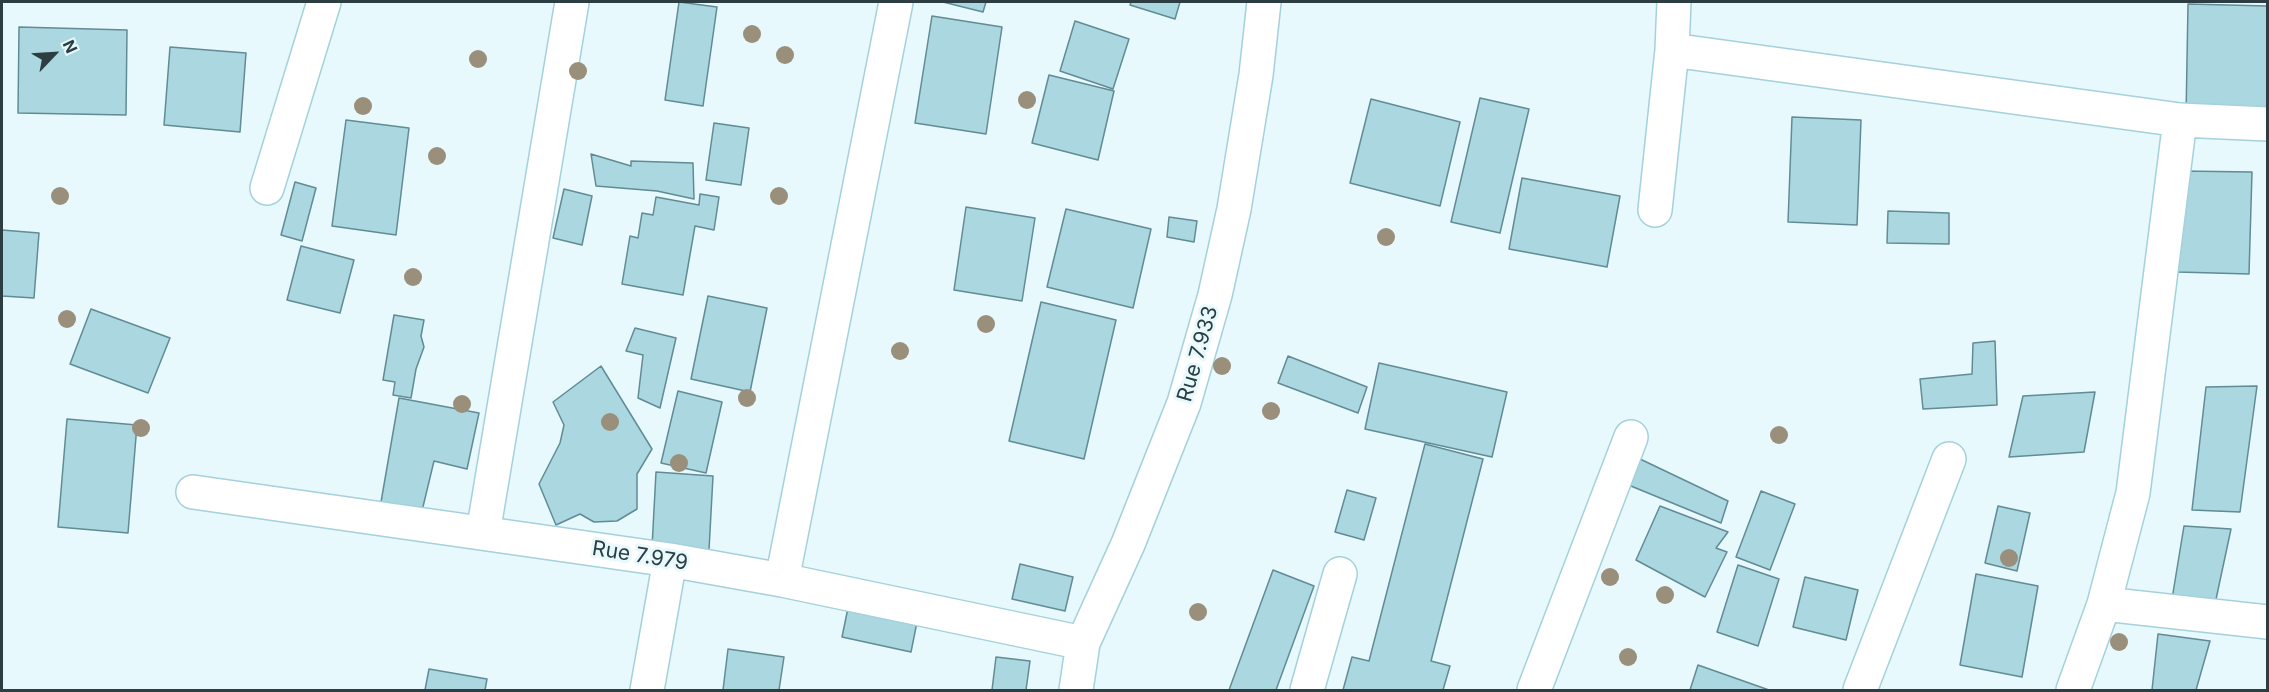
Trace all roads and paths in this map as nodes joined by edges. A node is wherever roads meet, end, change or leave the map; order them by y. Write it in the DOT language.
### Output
graph roads {
  1 [pos="324,2"];
  2 [pos="572,2"];
  3 [pos="896,2"];
  4 [pos="1264,2"];
  5 [pos="1674,2"];
  6 [pos="1672,50"];
  7 [pos="2180,120"];
  8 [pos="2268,124"];
  9 [pos="267,188"];
  10 [pos="1655,210"];
  11 [pos="1631,437"];
  12 [pos="1949,459"];
  13 [pos="192,492"];
  14 [pos="483,533"];
  15 [pos="670,560"];
  16 [pos="1340,574"];
  17 [pos="782,580"];
  18 [pos="2104,604"];
  19 [pos="2268,622"];
  20 [pos="1083,643"];
  21 [pos="647,690"];
  22 [pos="1076,690"];
  23 [pos="1307,690"];
  24 [pos="1534,690"];
  25 [pos="1860,690"];
  26 [pos="2073,690"];
  1 -- 9 [label="street"];
  2 -- 14 [label="street"];
  3 -- 17 [label="street"];
  4 -- 20 [label="street, Rue 7.933"];
  5 -- 6 [label="street"];
  6 -- 7 [label="street"];
  6 -- 10 [label="street"];
  7 -- 8 [label="street"];
  7 -- 18 [label="street"];
  11 -- 24 [label="street"];
  12 -- 25 [label="street"];
  13 -- 14 [label="street, Rue 7.979"];
  14 -- 15 [label="street, Rue 7.979"];
  15 -- 17 [label="street, Rue 7.979"];
  15 -- 21 [label="street"];
  16 -- 23 [label="street"];
  17 -- 20 [label="street, Rue 7.979"];
  18 -- 19 [label="street"];
  18 -- 26 [label="street"];
  20 -- 22 [label="street, Rue 7.933"];
}
